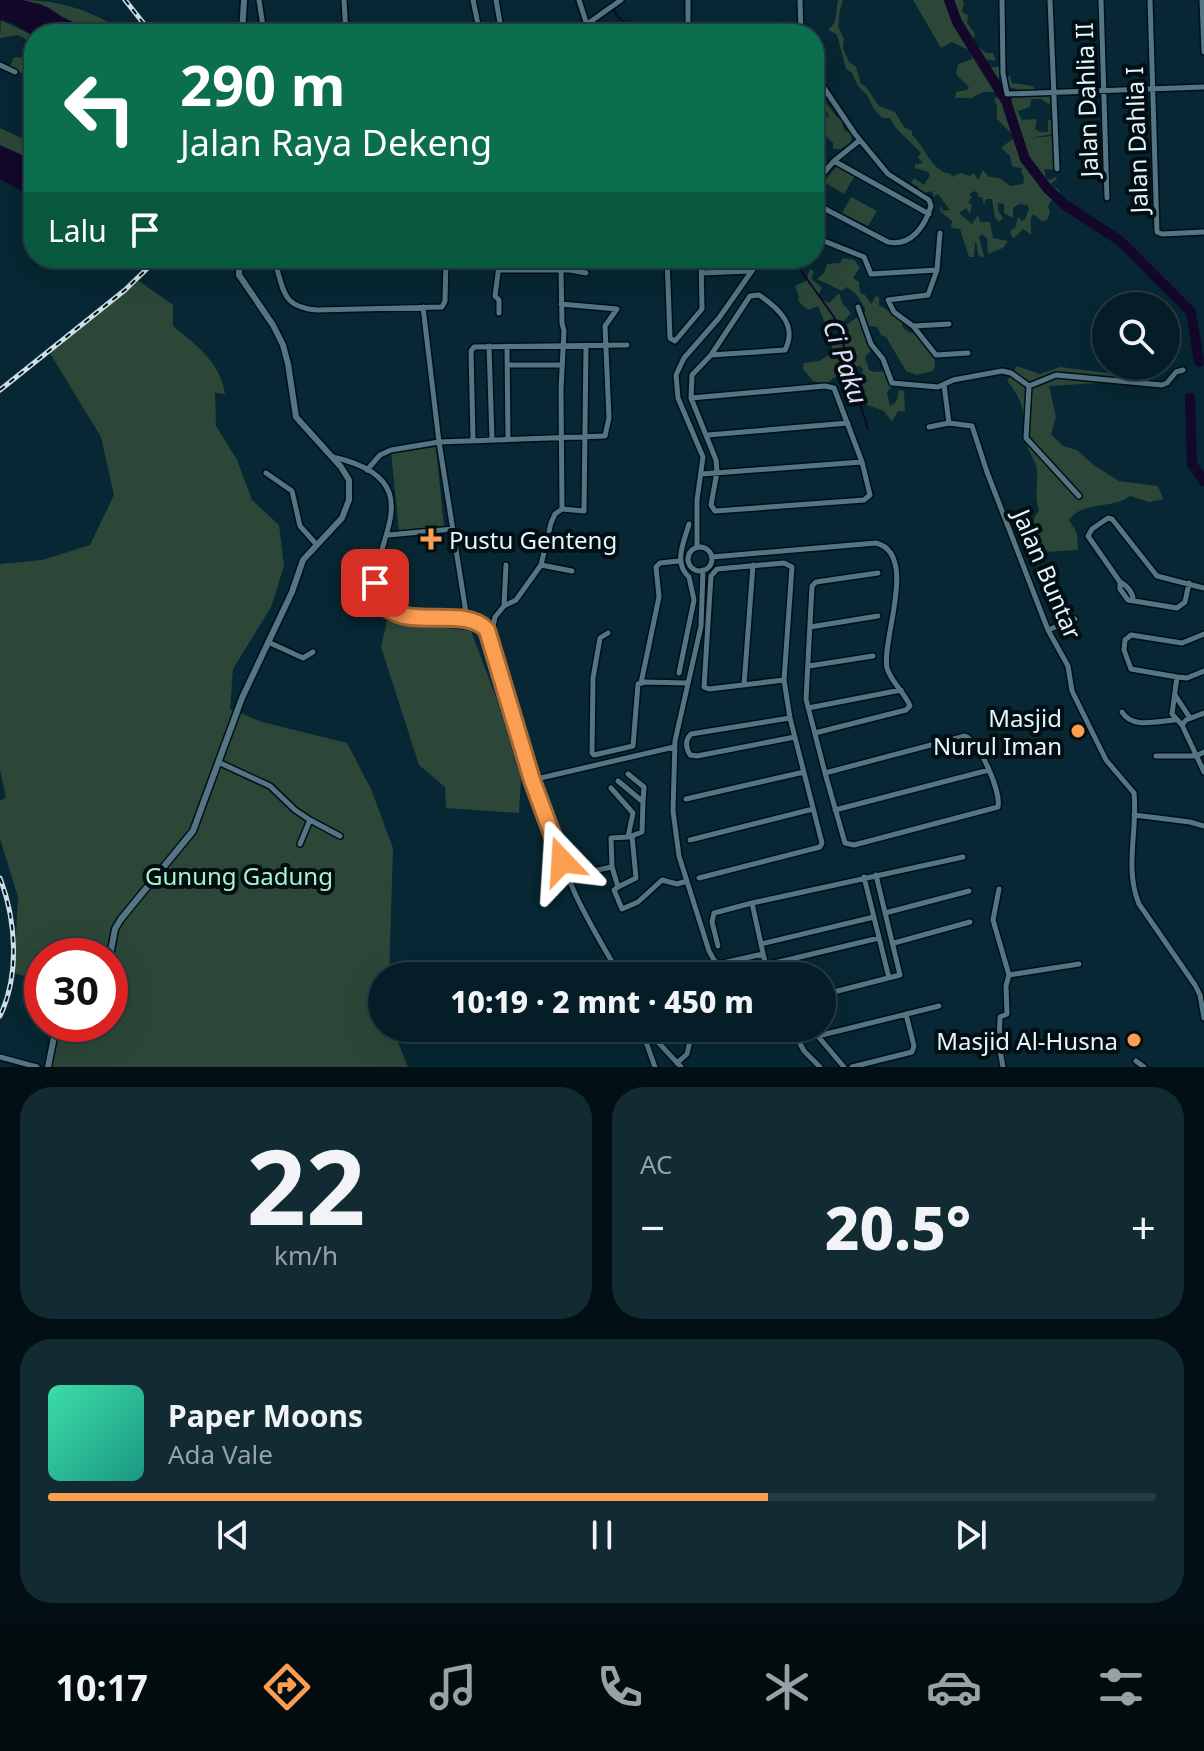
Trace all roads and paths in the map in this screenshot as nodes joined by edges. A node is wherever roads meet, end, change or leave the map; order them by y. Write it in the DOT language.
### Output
graph roads {
  1 [pos="244,0"];
  2 [pos="259,0"];
  3 [pos="344,0"];
  4 [pos="473,0"];
  5 [pos="496,0"];
  6 [pos="579,0"];
  7 [pos="688,0"];
  8 [pos="800,0"];
  9 [pos="1002,0"];
  10 [pos="1050,0"];
  11 [pos="1101,0"];
  12 [pos="1150,0"];
  13 [pos="1202,0"];
  14 [pos="619,1"];
  15 [pos="243,24"];
  16 [pos="263,24"];
  17 [pos="345,24"];
  18 [pos="478,24"];
  19 [pos="500,24"];
  20 [pos="586,24"];
  21 [pos="588,24"];
  22 [pos="688,24"];
  23 [pos="801,24"];
  24 [pos="1204,52"];
  25 [pos="0,65"];
  26 [pos="15,72"];
  27 [pos="1204,87"];
  28 [pos="824,88"];
  29 [pos="1153,89"];
  30 [pos="1104,91"];
  31 [pos="1053,93"];
  32 [pos="860,140"];
  33 [pos="834,161"];
  34 [pos="1057,169"];
  35 [pos="824,172"];
  36 [pos="1107,198"];
  37 [pos="824,208"];
  38 [pos="929,214"];
  39 [pos="1204,232"];
  40 [pos="940,233"];
  41 [pos="824,241"];
  42 [pos="239,268"];
  43 [pos="276,268"];
  44 [pos="446,268"];
  45 [pos="667,268"];
  46 [pos="702,268"];
  47 [pos="753,268"];
  48 [pos="499,270"];
  49 [pos="937,270"];
  50 [pos="561,271"];
  51 [pos="751,271"];
  52 [pos="586,273"];
  53 [pos="702,273"];
  54 [pos="561,304"];
  55 [pos="423,307"];
  56 [pos="858,307"];
  57 [pos="499,313"];
  58 [pos="949,324"];
  59 [pos="913,326"];
  60 [pos="627,345"];
  61 [pos="489,346"];
  62 [pos="507,346"];
  63 [pos="563,346"];
  64 [pos="586,346"];
  65 [pos="607,346"];
  66 [pos="968,353"];
  67 [pos="711,355"];
  68 [pos="508,365"];
  69 [pos="562,365"];
  70 [pos="1183,370"];
  71 [pos="944,385"];
  72 [pos="1029,386"];
  73 [pos="691,398"];
  74 [pos="848,423"];
  75 [pos="949,423"];
  76 [pos="929,427"];
  77 [pos="708,435"];
  78 [pos="561,437"];
  79 [pos="586,437"];
  80 [pos="508,438"];
  81 [pos="473,439"];
  82 [pos="492,439"];
  83 [pos="439,442"];
  84 [pos="333,457"];
  85 [pos="862,462"];
  86 [pos="367,470"];
  87 [pos="717,472"];
  88 [pos="266,473"];
  89 [pos="702,474"];
  90 [pos="1079,496"];
  91 [pos="562,509"];
  92 [pos="689,524"];
  93 [pos="453,529"];
  94 [pos="388,535"];
  95 [pos="316,544"];
  96 [pos="697,547"];
  97 [pos="712,557"];
  98 [pos="679,561"];
  99 [pos="506,565"];
  100 [pos="541,565"];
  101 [pos="753,565"];
  102 [pos="703,570"];
  103 [pos="572,571"];
  104 [pos="878,573"];
  105 [pos="1189,583"];
  106 [pos="1204,588"];
  107 [pos="504,606"];
  108 [pos="878,616"];
  109 [pos="467,619"];
  110 [pos="1075,619"];
  111 [pos="810,627"];
  112 [pos="1048,630"];
  113 [pos="608,633"];
  114 [pos="1204,634"];
  115 [pos="491,637"];
  116 [pos="267,642"];
  117 [pos="313,652"];
  118 [pos="873,656"];
  119 [pos="809,666"];
  120 [pos="1204,671"];
  121 [pos="679,673"];
  122 [pos="1177,677"];
  123 [pos="784,680"];
  124 [pos="641,683"];
  125 [pos="686,683"];
  126 [pos="744,685"];
  127 [pos="901,690"];
  128 [pos="1174,694"];
  129 [pos="808,708"];
  130 [pos="1122,712"];
  131 [pos="1204,713"];
  132 [pos="790,718"];
  133 [pos="1190,718"];
  134 [pos="1176,720"];
  135 [pos="1182,725"];
  136 [pos="815,733"];
  137 [pos="795,737"];
  138 [pos="687,742"];
  139 [pos="675,746"];
  140 [pos="688,751"];
  141 [pos="1204,752"];
  142 [pos="1156,756"];
  143 [pos="1196,756"];
  144 [pos="218,762"];
  145 [pos="989,770"];
  146 [pos="804,772"];
  147 [pos="1204,772"];
  148 [pos="825,773"];
  149 [pos="628,774"];
  150 [pos="532,780"];
  151 [pos="618,781"];
  152 [pos="611,788"];
  153 [pos="686,799"];
  154 [pos="643,802"];
  155 [pos="813,809"];
  156 [pos="835,810"];
  157 [pos="1134,815"];
  158 [pos="310,820"];
  159 [pos="1204,826"];
  160 [pos="340,836"];
  161 [pos="630,837"];
  162 [pos="690,840"];
  163 [pos="300,844"];
  164 [pos="963,857"];
  165 [pos="612,867"];
  166 [pos="876,875"];
  167 [pos="568,876"];
  168 [pos="864,877"];
  169 [pos="699,878"];
  170 [pos="687,881"];
  171 [pos="618,887"];
  172 [pos="999,889"];
  173 [pos="969,891"];
  174 [pos="752,903"];
  175 [pos="885,913"];
  176 [pos="874,917"];
  177 [pos="970,922"];
  178 [pos="113,938"];
  179 [pos="879,938"];
  180 [pos="894,943"];
  181 [pos="761,944"];
  182 [pos="718,946"];
  183 [pos="763,954"];
  184 [pos="613,962"];
  185 [pos="717,962"];
  186 [pos="727,962"];
  187 [pos="765,962"];
  188 [pos="779,962"];
  189 [pos="1079,964"];
  190 [pos="1009,975"];
  191 [pos="889,978"];
  192 [pos="836,991"];
  193 [pos="939,1006"];
  194 [pos="906,1014"];
  195 [pos="1204,1018"];
  196 [pos="836,1032"];
  197 [pos="53,1042"];
  198 [pos="647,1042"];
  199 [pos="657,1042"];
  200 [pos="689,1042"];
  201 [pos="799,1042"];
  202 [pos="823,1042"];
  203 [pos="0,1057"];
  204 [pos="1136,1061"];
  205 [pos="679,1065"];
  206 [pos="37,1067"];
  207 [pos="48,1067"];
  208 [pos="655,1067"];
  209 [pos="820,1067"];
  210 [pos="844,1067"];
  211 [pos="852,1067"];
  212 [pos="1003,1067"];
  213 [pos="1144,1067"];
  1 -- 15 [label="street"];
  2 -- 16 [label="street"];
  3 -- 17 [label="street"];
  4 -- 18 [label="street"];
  5 -- 19 [label="street"];
  6 -- 20 [label="street"];
  7 -- 22 [label="street"];
  8 -- 23 [label="street"];
  9 -- 31 [label="street"];
  10 -- 31 [label="street"];
  11 -- 30 [label="street, Jalan Dahlia II"];
  12 -- 29 [label="street, Jalan Dahlia I"];
  13 -- 24 [label="street"];
  14 -- 21 [label="street"];
  25 -- 26 [label="street"];
  27 -- 29 [label="street"];
  28 -- 32 [label="street"];
  29 -- 30 [label="street"];
  29 -- 39 [label="street, Jalan Dahlia I"];
  30 -- 31 [label="street"];
  30 -- 36 [label="street, Jalan Dahlia II"];
  31 -- 34 [label="street"];
  32 -- 33 [label="street"];
  32 -- 38 [label="street"];
  33 -- 35 [label="street"];
  33 -- 38 [label="street"];
  37 -- 38 [label="street"];
  40 -- 49 [label="street"];
  41 -- 49 [label="street"];
  42 -- 84 [label="street"];
  43 -- 55 [label="street"];
  44 -- 55 [label="street"];
  45 -- 53 [label="street"];
  46 -- 53 [label="street"];
  47 -- 51 [label="street"];
  48 -- 50 [label="street"];
  48 -- 57 [label="street"];
  49 -- 59 [label="street"];
  50 -- 52 [label="street"];
  50 -- 54 [label="street"];
  51 -- 53 [label="street"];
  51 -- 89 [label="street"];
  54 -- 63 [label="street"];
  54 -- 65 [label="street"];
  55 -- 83 [label="street"];
  56 -- 71 [label="street"];
  58 -- 59 [label="street"];
  59 -- 66 [label="street"];
  60 -- 65 [label="street"];
  61 -- 62 [label="street"];
  61 -- 81 [label="street"];
  61 -- 82 [label="street"];
  62 -- 63 [label="street"];
  62 -- 68 [label="street"];
  63 -- 64 [label="street"];
  63 -- 69 [label="street"];
  64 -- 65 [label="street"];
  64 -- 79 [label="street"];
  65 -- 79 [label="street"];
  67 -- 67 [label="street"];
  67 -- 73 [label="street"];
  68 -- 69 [label="street"];
  68 -- 80 [label="street"];
  69 -- 78 [label="street"];
  70 -- 72 [label="street"];
  71 -- 72 [label="street"];
  71 -- 75 [label="street"];
  72 -- 90 [label="street"];
  73 -- 74 [label="street"];
  73 -- 77 [label="street"];
  74 -- 77 [label="street"];
  74 -- 85 [label="street"];
  75 -- 76 [label="street"];
  75 -- 112 [label="street, Jalan Buntar"];
  77 -- 87 [label="street"];
  78 -- 79 [label="street"];
  78 -- 80 [label="street"];
  78 -- 91 [label="street"];
  79 -- 91 [label="street"];
  80 -- 82 [label="street"];
  81 -- 82 [label="street"];
  81 -- 83 [label="street"];
  83 -- 86 [label="street"];
  83 -- 93 [label="street"];
  84 -- 86 [label="street"];
  84 -- 95 [label="street"];
  85 -- 87 [label="street"];
  85 -- 87 [label="street"];
  86 -- 94 [label="street"];
  87 -- 89 [label="street"];
  88 -- 95 [label="street"];
  89 -- 96 [label="street"];
  91 -- 100 [label="street"];
  92 -- 98 [label="street"];
  93 -- 94 [label="street"];
  93 -- 109 [label="street"];
  94 -- 109 [label="street"];
  95 -- 116 [label="street"];
  96 -- 97 [label="street"];
  96 -- 102 [label="street"];
  97 -- 102 [label="street"];
  97 -- 127 [label="street"];
  98 -- 121 [label="street"];
  98 -- 124 [label="street"];
  99 -- 107 [label="street"];
  100 -- 103 [label="street"];
  100 -- 107 [label="street"];
  101 -- 123 [label="street"];
  101 -- 126 [label="street"];
  101 -- 126 [label="street"];
  102 -- 125 [label="street"];
  104 -- 111 [label="street"];
  105 -- 105 [label="street"];
  105 -- 106 [label="street"];
  107 -- 115 [label="street"];
  108 -- 111 [label="street"];
  109 -- 115 [label="street"];
  110 -- 112 [label="street"];
  111 -- 119 [label="street"];
  112 -- 157 [label="street, Jalan Buntar"];
  113 -- 124 [label="street"];
  114 -- 122 [label="street"];
  115 -- 150 [label="street"];
  116 -- 117 [label="street"];
  116 -- 144 [label="street"];
  118 -- 119 [label="street"];
  119 -- 129 [label="street"];
  120 -- 122 [label="street"];
  122 -- 128 [label="street"];
  123 -- 126 [label="street"];
  123 -- 132 [label="street"];
  124 -- 125 [label="street"];
  125 -- 139 [label="street"];
  127 -- 129 [label="street"];
  127 -- 136 [label="street"];
  128 -- 133 [label="street"];
  128 -- 134 [label="street"];
  129 -- 136 [label="street"];
  130 -- 134 [label="street"];
  131 -- 133 [label="street"];
  132 -- 137 [label="street"];
  132 -- 138 [label="street"];
  133 -- 135 [label="street"];
  134 -- 135 [label="street"];
  135 -- 143 [label="street"];
  136 -- 148 [label="street"];
  137 -- 140 [label="street"];
  137 -- 146 [label="street"];
  138 -- 139 [label="street"];
  138 -- 140 [label="street"];
  139 -- 140 [label="street"];
  139 -- 150 [label="street"];
  139 -- 170 [label="street"];
  141 -- 143 [label="street"];
  142 -- 143 [label="street"];
  143 -- 147 [label="street"];
  144 -- 158 [label="street"];
  144 -- 178 [label="street"];
  145 -- 148 [label="street"];
  145 -- 156 [label="street"];
  145 -- 156 [label="street"];
  146 -- 153 [label="street"];
  146 -- 155 [label="street"];
  148 -- 156 [label="street"];
  149 -- 154 [label="street"];
  150 -- 167 [label="street"];
  151 -- 154 [label="street"];
  152 -- 161 [label="street"];
  154 -- 161 [label="street"];
  155 -- 162 [label="street"];
  155 -- 169 [label="street"];
  157 -- 159 [label="street"];
  157 -- 195 [label="street, Jalan Buntar"];
  158 -- 160 [label="street"];
  158 -- 163 [label="street"];
  161 -- 165 [label="street"];
  161 -- 171 [label="street"];
  164 -- 166 [label="street"];
  165 -- 167 [label="street"];
  165 -- 171 [label="street"];
  166 -- 168 [label="street"];
  166 -- 175 [label="street"];
  167 -- 184 [label="street"];
  168 -- 174 [label="street"];
  168 -- 176 [label="street"];
  170 -- 171 [label="street"];
  170 -- 185 [label="street"];
  172 -- 190 [label="street"];
  173 -- 175 [label="street"];
  174 -- 181 [label="street"];
  174 -- 182 [label="street"];
  175 -- 180 [label="street"];
  176 -- 179 [label="street"];
  176 -- 181 [label="street"];
  177 -- 180 [label="street"];
  179 -- 188 [label="street"];
  179 -- 191 [label="street"];
  180 -- 191 [label="street"];
  181 -- 183 [label="street"];
  183 -- 186 [label="street"];
  183 -- 187 [label="street"];
  189 -- 190 [label="street"];
  190 -- 212 [label="street"];
  191 -- 192 [label="street"];
  193 -- 194 [label="street"];
  194 -- 196 [label="street"];
  194 -- 211 [label="street"];
  197 -- 207 [label="street"];
  198 -- 208 [label="street"];
  199 -- 205 [label="street"];
  200 -- 205 [label="street"];
  201 -- 209 [label="street"];
  202 -- 210 [label="street"];
  203 -- 206 [label="street"];
  204 -- 213 [label="street"];
}
